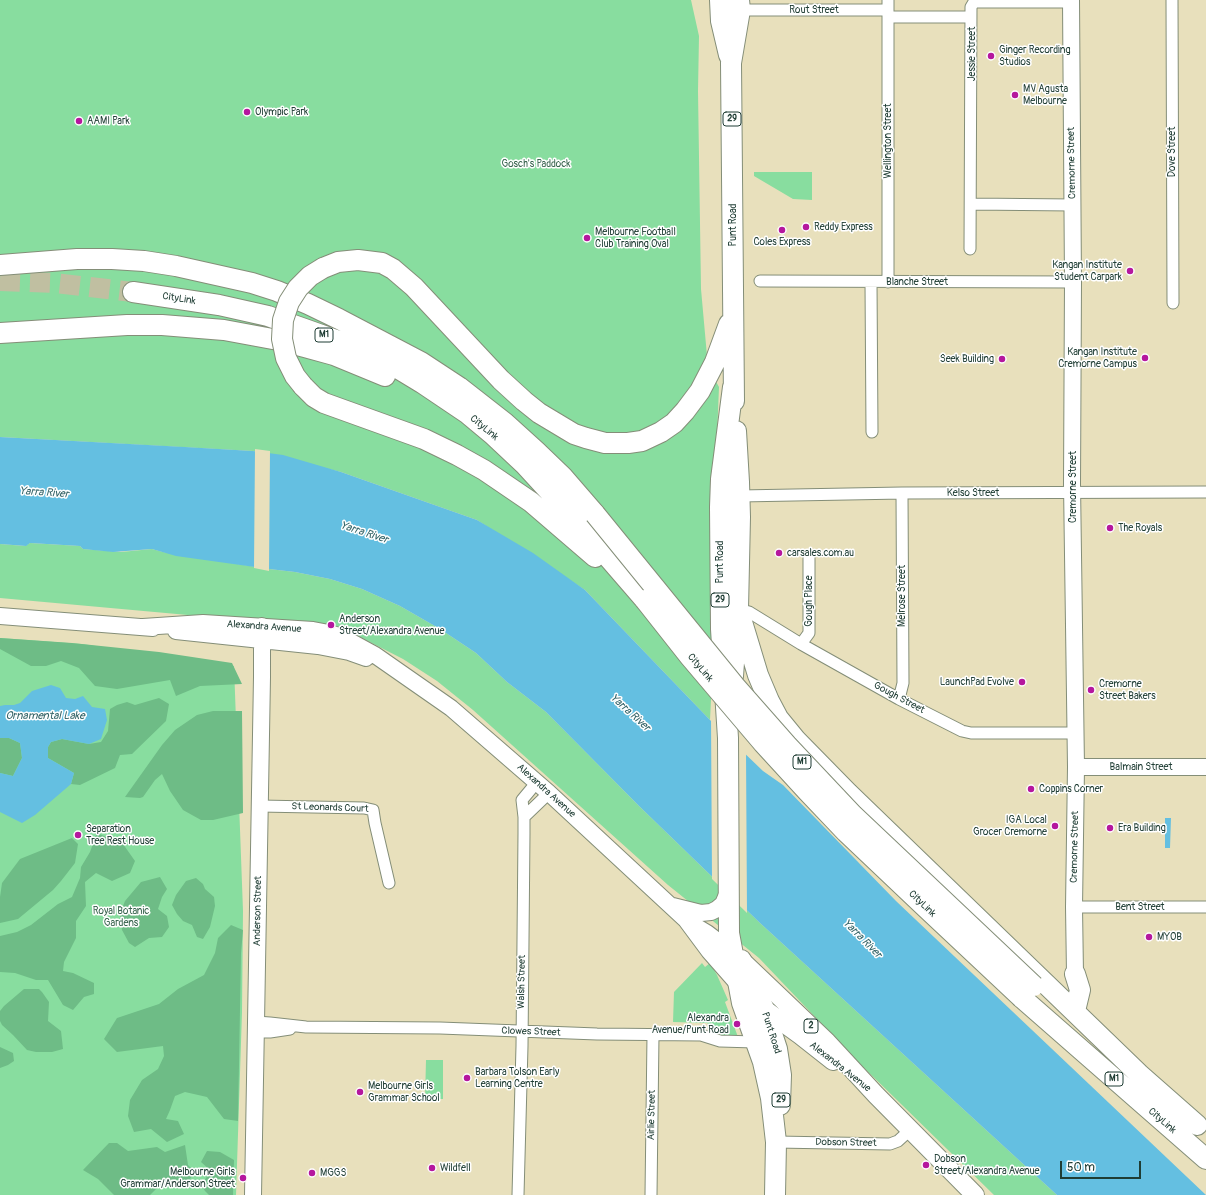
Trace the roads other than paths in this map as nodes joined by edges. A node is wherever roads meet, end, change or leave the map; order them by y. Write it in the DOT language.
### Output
graph roads {
  1 [pos="720,0"];
  2 [pos="1172,0"];
  3 [pos="1071,1"];
  4 [pos="740,5"];
  5 [pos="888,9"];
  6 [pos="971,17"];
  7 [pos="731,63"];
  8 [pos="971,204"];
  9 [pos="1073,205"];
  10 [pos="970,249"];
  11 [pos="0,265"];
  12 [pos="760,281"];
  13 [pos="871,282"];
  14 [pos="888,282"];
  15 [pos="1073,282"];
  16 [pos="133,292"];
  17 [pos="1173,303"];
  18 [pos="733,314"];
  19 [pos="0,333"];
  20 [pos="733,388"];
  21 [pos="872,432"];
  22 [pos="492,434"];
  23 [pos="1206,492"];
  24 [pos="902,493"];
  25 [pos="1072,493"];
  26 [pos="740,496"];
  27 [pos="582,525"];
  28 [pos="809,556"];
  29 [pos="738,609"];
  30 [pos="0,616"];
  31 [pos="262,634"];
  32 [pos="801,644"];
  33 [pos="899,699"];
  34 [pos="728,727"];
  35 [pos="1075,733"];
  36 [pos="1076,767"];
  37 [pos="1206,767"];
  38 [pos="537,782"];
  39 [pos="549,793"];
  40 [pos="260,806"];
  41 [pos="524,817"];
  42 [pos="389,883"];
  43 [pos="671,906"];
  44 [pos="1074,907"];
  45 [pos="1206,907"];
  46 [pos="727,914"];
  47 [pos="686,920"];
  48 [pos="736,956"];
  49 [pos="1075,974"];
  50 [pos="738,984"];
  51 [pos="1028,992"];
  52 [pos="764,1009"];
  53 [pos="1075,1011"];
  54 [pos="256,1027"];
  55 [pos="522,1032"];
  56 [pos="653,1035"];
  57 [pos="755,1042"];
  58 [pos="876,1095"];
  59 [pos="1201,1129"];
  60 [pos="910,1130"];
  61 [pos="776,1142"];
  62 [pos="1206,1159"];
  63 [pos="253,1195"];
  64 [pos="518,1195"];
  65 [pos="651,1195"];
  66 [pos="775,1195"];
  67 [pos="975,1195"];
  1 -- 7 [label="highway, Punt Road / 29"];
  2 -- 17 [label="street, Dove Street"];
  3 -- 6 [label="street, Jessie Street"];
  3 -- 9 [label="street, Cremorne Street"];
  4 -- 5 [label="street, Rout Street"];
  4 -- 7 [label="highway, Punt Road / 29"];
  5 -- 6 [label="street, Rout Street"];
  5 -- 14 [label="street, Wellington Street"];
  6 -- 8 [label="street, Jessie Street"];
  7 -- 18 [label="highway, Punt Road / 29"];
  8 -- 9 [label="street"];
  8 -- 10 [label="street, Jessie Street"];
  9 -- 15 [label="street, Cremorne Street"];
  11 -- 27 [label="highway, M1"];
  12 -- 13 [label="street, Blanche Street"];
  13 -- 14 [label="street, Blanche Street"];
  13 -- 21 [label="street"];
  14 -- 15 [label="street, Blanche Street"];
  15 -- 25 [label="street, Cremorne Street"];
  16 -- 22 [label="highway, CityLink / M1"];
  18 -- 20 [label="highway, Punt Road / 29"];
  18 -- 27 [label="highway, bridge"];
  19 -- 22 [label="highway"];
  20 -- 26 [label="highway, Punt Road / 29"];
  20 -- 34 [label="highway, Punt Road / 29"];
  22 -- 27 [label="highway, CityLink / M1"];
  23 -- 25 [label="street, Kelso Street"];
  24 -- 25 [label="street, Kelso Street"];
  24 -- 26 [label="street, Kelso Street"];
  24 -- 33 [label="street, Melrose Street"];
  25 -- 35 [label="street, Cremorne Street"];
  26 -- 29 [label="highway, Punt Road / 29"];
  27 -- 51 [label="highway, M1, bridge"];
  27 -- 51 [label="highway, CityLink / M1, bridge"];
  28 -- 32 [label="street, Gough Place"];
  29 -- 32 [label="street, Gough Street"];
  29 -- 34 [label="highway, Punt Road / 29"];
  29 -- 53 [label="highway"];
  30 -- 31 [label="street, Alexandra Avenue / 2"];
  31 -- 38 [label="street, Alexandra Avenue / 2"];
  31 -- 40 [label="street, Anderson Street"];
  32 -- 33 [label="street, Gough Street"];
  33 -- 35 [label="street, Gough Street"];
  34 -- 46 [label="highway, Punt Road / 29"];
  35 -- 36 [label="street, Cremorne Street"];
  36 -- 37 [label="street, Balmain Street"];
  36 -- 44 [label="street, Cremorne Street"];
  38 -- 39 [label="street, Alexandra Avenue / 2"];
  38 -- 41 [label="street, Walsh Street"];
  39 -- 41 [label="street"];
  39 -- 43 [label="street, Alexandra Avenue / 2"];
  40 -- 42 [label="street, St Leonards Court"];
  40 -- 54 [label="street, Anderson Street"];
  41 -- 55 [label="street, Walsh Street"];
  43 -- 46 [label="street"];
  43 -- 47 [label="street, Alexandra Avenue / 2"];
  44 -- 45 [label="street, Bent Street"];
  44 -- 49 [label="street, Cremorne Street"];
  46 -- 48 [label="highway, Punt Road / 29"];
  47 -- 48 [label="street, Alexandra Avenue / 2"];
  47 -- 50 [label="street, Alexandra Avenue / 2"];
  48 -- 50 [label="highway, Punt Road / 29"];
  48 -- 52 [label="highway, Punt Road / 29"];
  48 -- 58 [label="main road, Alexandra Avenue / 2"];
  49 -- 53 [label="highway"];
  50 -- 52 [label="highway, Alexandra Avenue / 2"];
  50 -- 57 [label="highway, Punt Road / 29"];
  51 -- 59 [label="highway, M1"];
  51 -- 62 [label="highway, CityLink / M1"];
  52 -- 58 [label="main road, Alexandra Avenue / 2"];
  52 -- 61 [label="highway, Punt Road / 29"];
  53 -- 59 [label="highway"];
  54 -- 55 [label="street, Clowes Street"];
  54 -- 63 [label="street, Anderson Street"];
  55 -- 56 [label="street, Clowes Street"];
  55 -- 64 [label="street, Walsh Street"];
  56 -- 57 [label="street, Clowes Street"];
  56 -- 65 [label="street, Airlie Street"];
  57 -- 61 [label="highway, Punt Road / 29"];
  58 -- 60 [label="main road, Alexandra Avenue / 2"];
  60 -- 61 [label="street, Dobson Street"];
  60 -- 67 [label="main road, Alexandra Avenue / 2"];
  61 -- 66 [label="highway, Punt Road / 29"];
}
